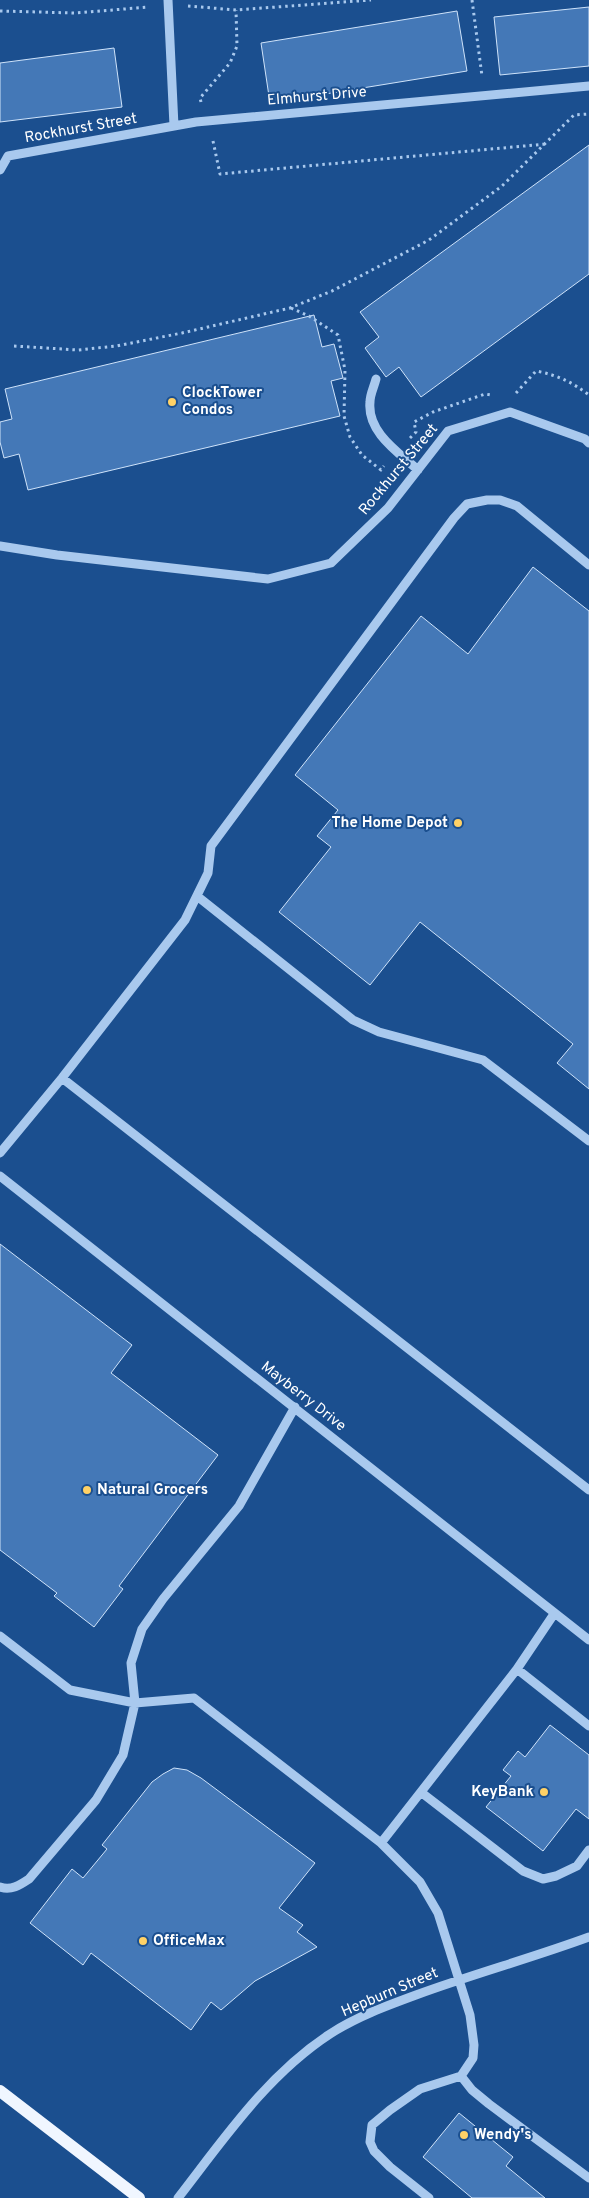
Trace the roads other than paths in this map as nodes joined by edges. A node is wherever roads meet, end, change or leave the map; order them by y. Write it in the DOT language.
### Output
graph roads {
  1 [pos="168,2"];
  2 [pos="589,86"];
  3 [pos="174,126"];
  4 [pos="0,170"];
  5 [pos="376,379"];
  6 [pos="589,442"];
  7 [pos="418,470"];
  8 [pos="0,546"];
  9 [pos="589,565"];
  10 [pos="197,896"];
  11 [pos="62,1078"];
  12 [pos="589,1141"];
  13 [pos="0,1153"];
  14 [pos="0,1176"];
  15 [pos="295,1408"];
  16 [pos="589,1490"];
  17 [pos="554,1614"];
  18 [pos="0,1636"];
  19 [pos="589,1640"];
  20 [pos="517,1669"];
  21 [pos="135,1703"];
  22 [pos="589,1726"];
  23 [pos="422,1793"];
  24 [pos="381,1843"];
  25 [pos="589,1850"];
  26 [pos="0,1887"];
  27 [pos="589,1937"];
  28 [pos="458,1979"];
  29 [pos="461,2076"];
  30 [pos="0,2091"];
  31 [pos="589,2178"];
  32 [pos="139,2198"];
  33 [pos="178,2198"];
  34 [pos="429,2198"];
  1 -- 3 [label="street"];
  2 -- 3 [label="street, Elmhurst Drive"];
  3 -- 4 [label="street, Rockhurst Street"];
  5 -- 7 [label="street"];
  6 -- 7 [label="street, Rockhurst Street"];
  7 -- 8 [label="street, Rockhurst Street"];
  9 -- 10 [label="street"];
  10 -- 11 [label="street"];
  10 -- 12 [label="street"];
  11 -- 13 [label="street"];
  11 -- 16 [label="street"];
  14 -- 15 [label="street, Mayberry Drive"];
  15 -- 17 [label="street, Mayberry Drive"];
  15 -- 21 [label="street"];
  17 -- 19 [label="street, Mayberry Drive"];
  17 -- 20 [label="street"];
  18 -- 21 [label="street"];
  20 -- 22 [label="street"];
  20 -- 23 [label="street"];
  21 -- 24 [label="street"];
  21 -- 26 [label="street"];
  23 -- 24 [label="street"];
  23 -- 25 [label="street"];
  24 -- 28 [label="street"];
  27 -- 28 [label="street, Hepburn Street"];
  28 -- 29 [label="street"];
  28 -- 33 [label="street, Hepburn Street"];
  29 -- 31 [label="street"];
  29 -- 34 [label="street"];
  30 -- 32 [label="main road"];
}
